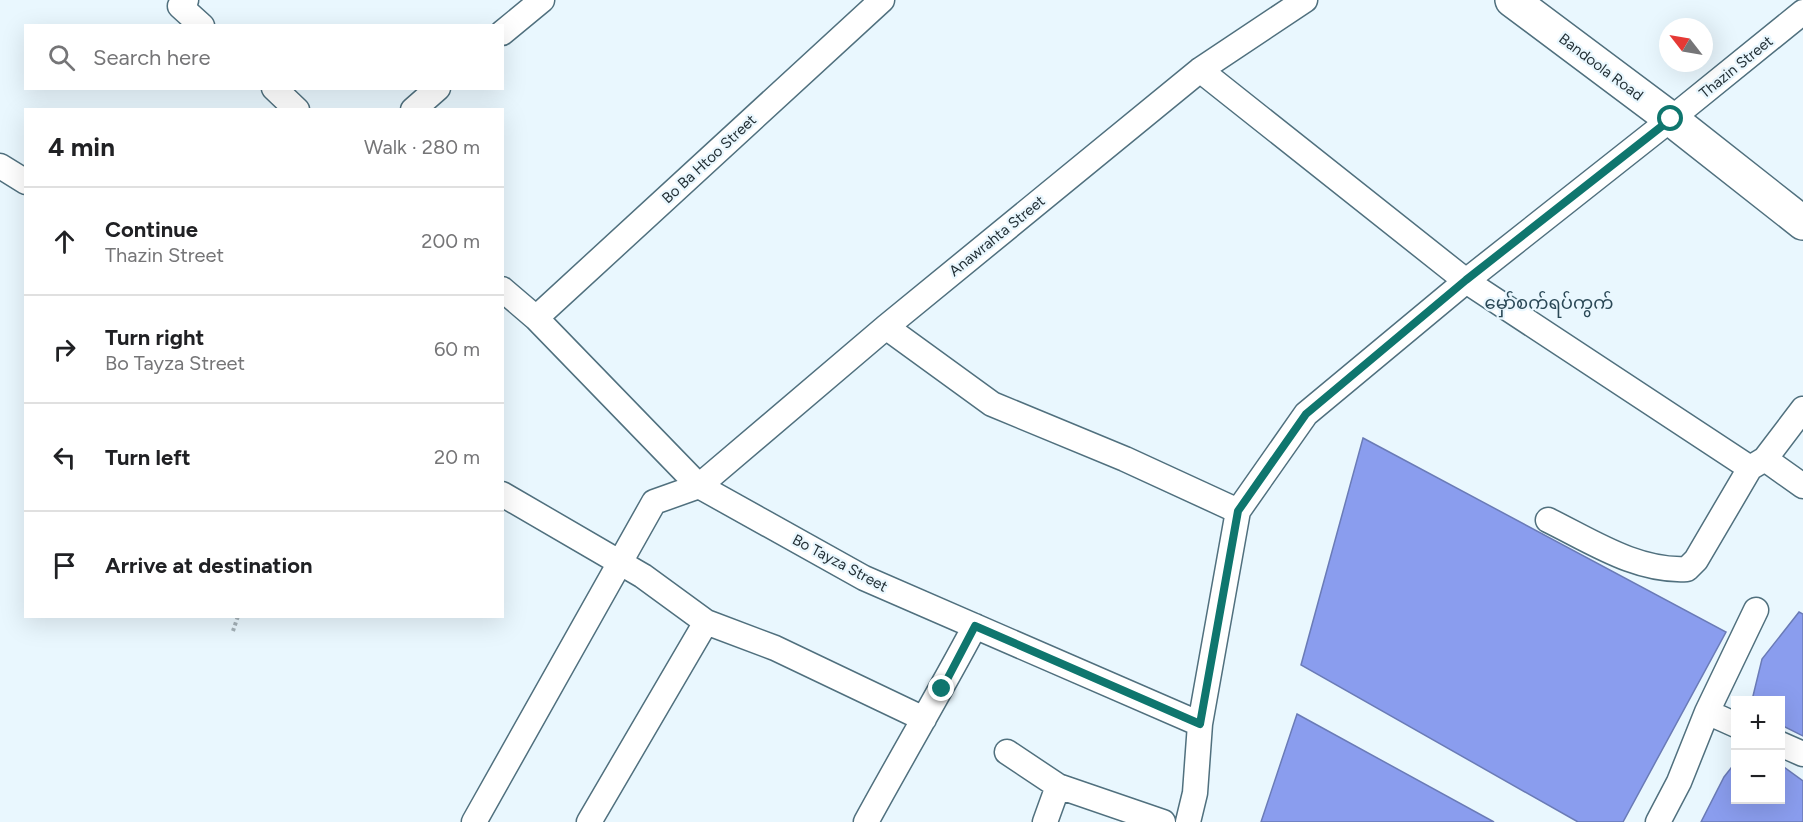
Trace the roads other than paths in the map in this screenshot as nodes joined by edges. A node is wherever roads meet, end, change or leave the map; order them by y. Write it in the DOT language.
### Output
graph roads {
  1 [pos="186,0"];
  2 [pos="542,0"];
  3 [pos="882,0"];
  4 [pos="1305,0"];
  5 [pos="1512,0"];
  6 [pos="1803,12"];
  7 [pos="200,24"];
  8 [pos="504,31"];
  9 [pos="1200,70"];
  10 [pos="276,90"];
  11 [pos="436,90"];
  12 [pos="295,108"];
  13 [pos="415,108"];
  14 [pos="1671,119"];
  15 [pos="0,166"];
  16 [pos="24,181"];
  17 [pos="1803,223"];
  18 [pos="1466,280"];
  19 [pos="504,291"];
  20 [pos="536,318"];
  21 [pos="886,327"];
  22 [pos="1803,409"];
  23 [pos="1757,464"];
  24 [pos="699,486"];
  25 [pos="1803,486"];
  26 [pos="504,495"];
  27 [pos="1238,511"];
  28 [pos="1548,520"];
  29 [pos="620,563"];
  30 [pos="1756,610"];
  31 [pos="706,622"];
  32 [pos="975,626"];
  33 [pos="1707,712"];
  34 [pos="924,719"];
  35 [pos="1731,723"];
  36 [pos="1200,724"];
  37 [pos="1785,746"];
  38 [pos="1007,752"];
  39 [pos="1803,754"];
  40 [pos="1058,786"];
  41 [pos="474,822"];
  42 [pos="589,822"];
  43 [pos="866,822"];
  44 [pos="1045,822"];
  45 [pos="1163,822"];
  46 [pos="1188,822"];
  47 [pos="1658,822"];
  1 -- 7 [label="street"];
  2 -- 8 [label="street"];
  3 -- 20 [label="street, Bo Ba Htoo Street"];
  4 -- 9 [label="street, Anawrahta Street"];
  5 -- 14 [label="street, Bandoola Road"];
  6 -- 14 [label="street, Thazin Street"];
  9 -- 18 [label="street"];
  9 -- 21 [label="street, Anawrahta Street"];
  10 -- 12 [label="street"];
  11 -- 13 [label="street"];
  14 -- 17 [label="street, Bandoola Road"];
  14 -- 18 [label="street, Thazin Street"];
  15 -- 16 [label="street"];
  18 -- 23 [label="street"];
  18 -- 27 [label="street, Thazin Street"];
  19 -- 20 [label="street, Bo Tayza Street"];
  20 -- 24 [label="street, Bo Tayza Street"];
  21 -- 24 [label="street, Anawrahta Street"];
  21 -- 27 [label="street"];
  22 -- 23 [label="street"];
  23 -- 25 [label="street"];
  23 -- 28 [label="street"];
  24 -- 29 [label="street"];
  24 -- 32 [label="street, Bo Tayza Street"];
  26 -- 29 [label="street"];
  27 -- 36 [label="street, Thazin Street"];
  29 -- 31 [label="street"];
  29 -- 41 [label="street"];
  30 -- 33 [label="street"];
  31 -- 34 [label="street"];
  31 -- 42 [label="street"];
  32 -- 34 [label="street"];
  32 -- 36 [label="street, Bo Tayza Street"];
  33 -- 35 [label="street"];
  33 -- 47 [label="street"];
  34 -- 43 [label="street"];
  36 -- 46 [label="street, Thazin Street"];
  37 -- 39 [label="street"];
  38 -- 40 [label="street"];
  40 -- 44 [label="street"];
  40 -- 45 [label="street"];
}
